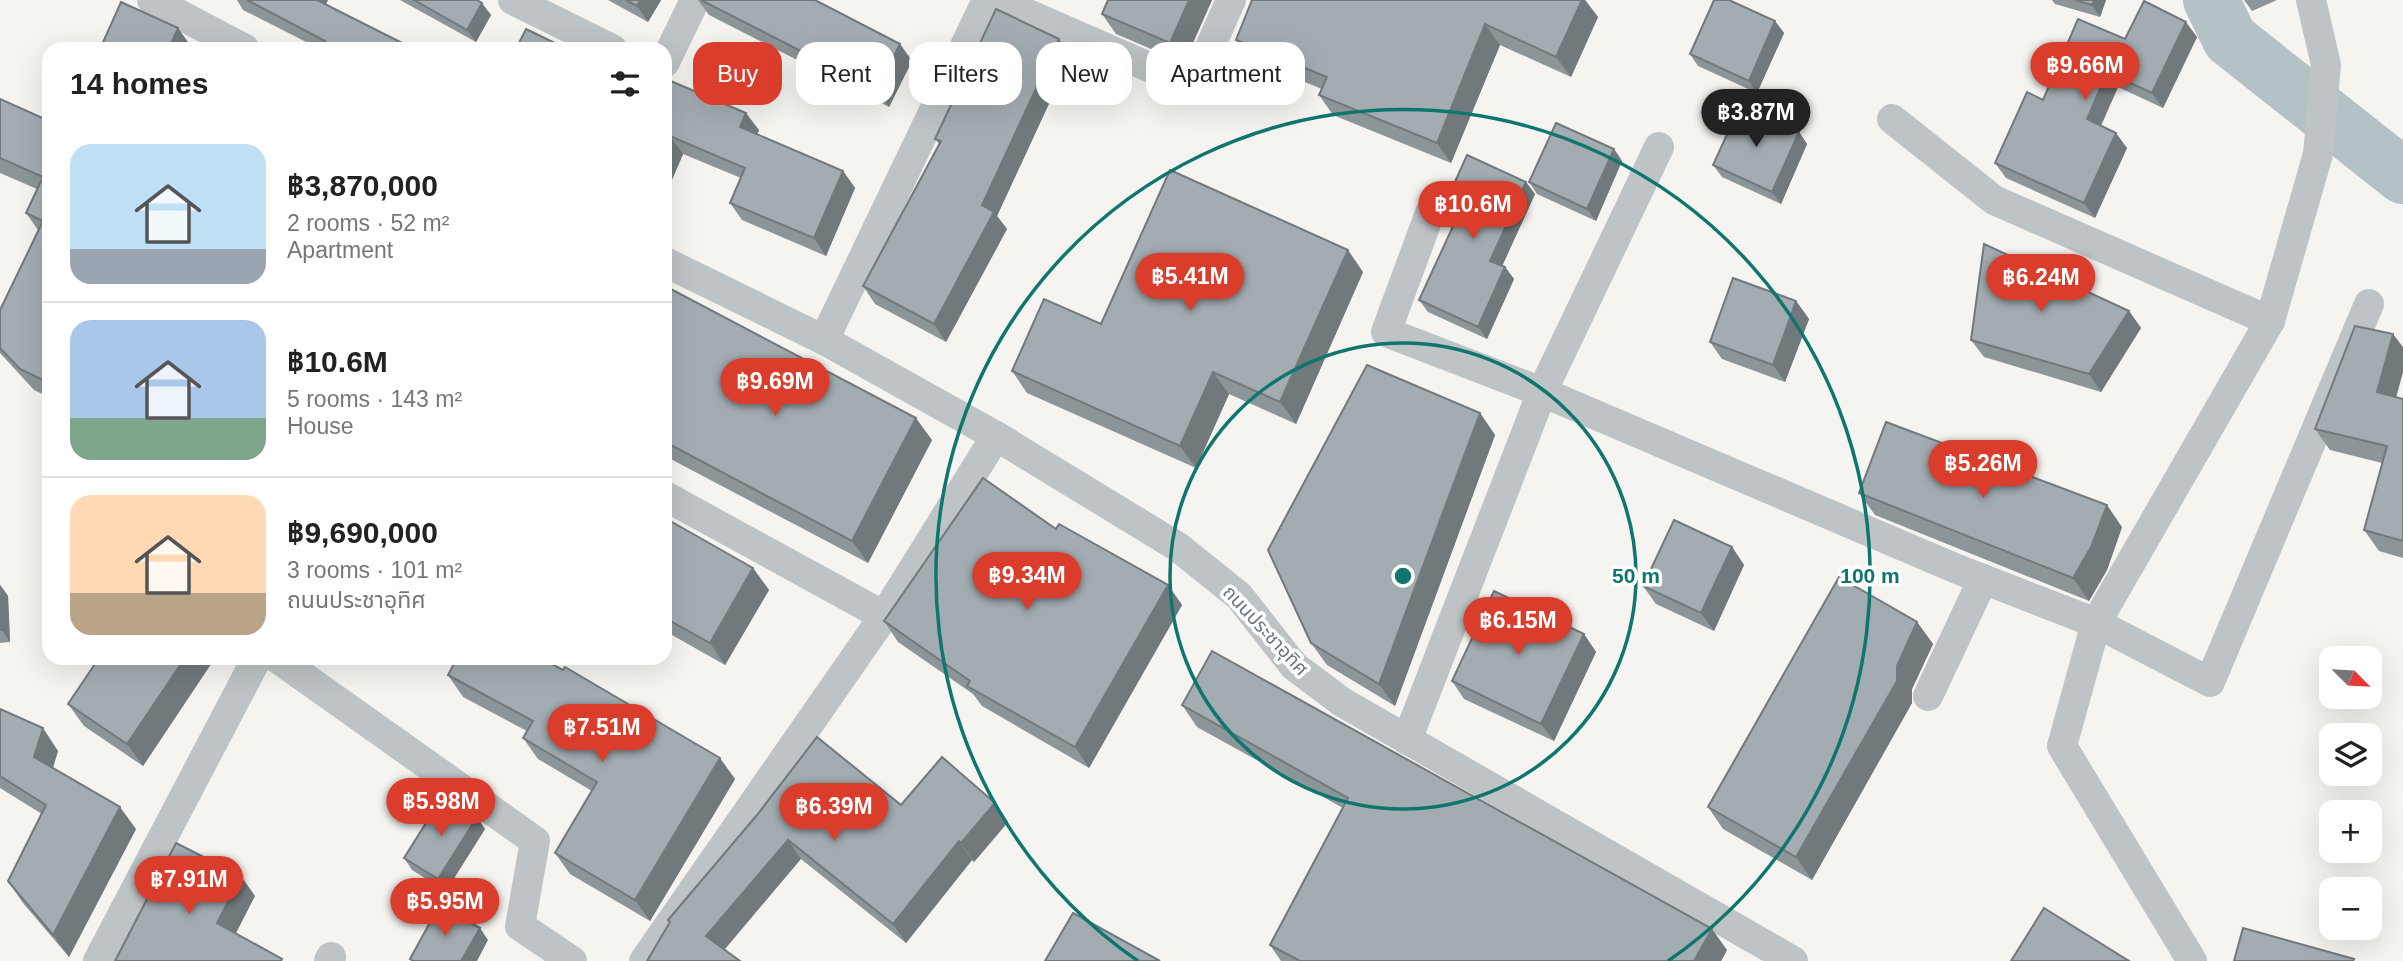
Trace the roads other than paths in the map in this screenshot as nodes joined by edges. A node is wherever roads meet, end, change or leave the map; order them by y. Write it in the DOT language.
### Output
graph roads {
  1 [pos="152,0"];
  2 [pos="695,0"];
  3 [pos="987,0"];
  4 [pos="996,0"];
  5 [pos="1231,0"];
  6 [pos="2311,0"];
  7 [pos="524,16"];
  8 [pos="231,42"];
  9 [pos="593,42"];
  10 [pos="672,48"];
  11 [pos="1892,119"];
  12 [pos="1658,147"];
  13 [pos="1430,213"];
  14 [pos="672,265"];
  15 [pos="2369,304"];
  16 [pos="2270,321"];
  17 [pos="824,340"];
  18 [pos="1542,392"];
  19 [pos="996,436"];
  20 [pos="672,500"];
  21 [pos="1983,579"];
  22 [pos="884,616"];
  23 [pos="2096,623"];
  24 [pos="253,665"];
  25 [pos="287,665"];
  26 [pos="1928,696"];
  27 [pos="1407,740"];
  28 [pos="98,961"];
  29 [pos="572,961"];
  30 [pos="644,961"];
  31 [pos="1793,961"];
  32 [pos="2192,961"];
  1 -- 8 [label="street"];
  2 -- 10 [label="street"];
  3 -- 17 [label="street"];
  4 -- 5 [label="street"];
  6 -- 16 [label="street"];
  7 -- 9 [label="street"];
  11 -- 16 [label="street"];
  12 -- 18 [label="street"];
  13 -- 18 [label="street"];
  14 -- 17 [label="street, ถนนประชาอุทิศ"];
  15 -- 23 [label="street"];
  16 -- 23 [label="street"];
  17 -- 19 [label="street, ถนนประชาอุทิศ"];
  18 -- 21 [label="street"];
  18 -- 27 [label="street"];
  19 -- 22 [label="street"];
  19 -- 27 [label="street, ถนนประชาอุทิศ"];
  20 -- 22 [label="street"];
  21 -- 23 [label="street"];
  21 -- 26 [label="street"];
  22 -- 30 [label="street"];
  23 -- 32 [label="street"];
  24 -- 28 [label="street"];
  25 -- 29 [label="street"];
  27 -- 31 [label="street, ถนนประชาอุทิศ"];
}
